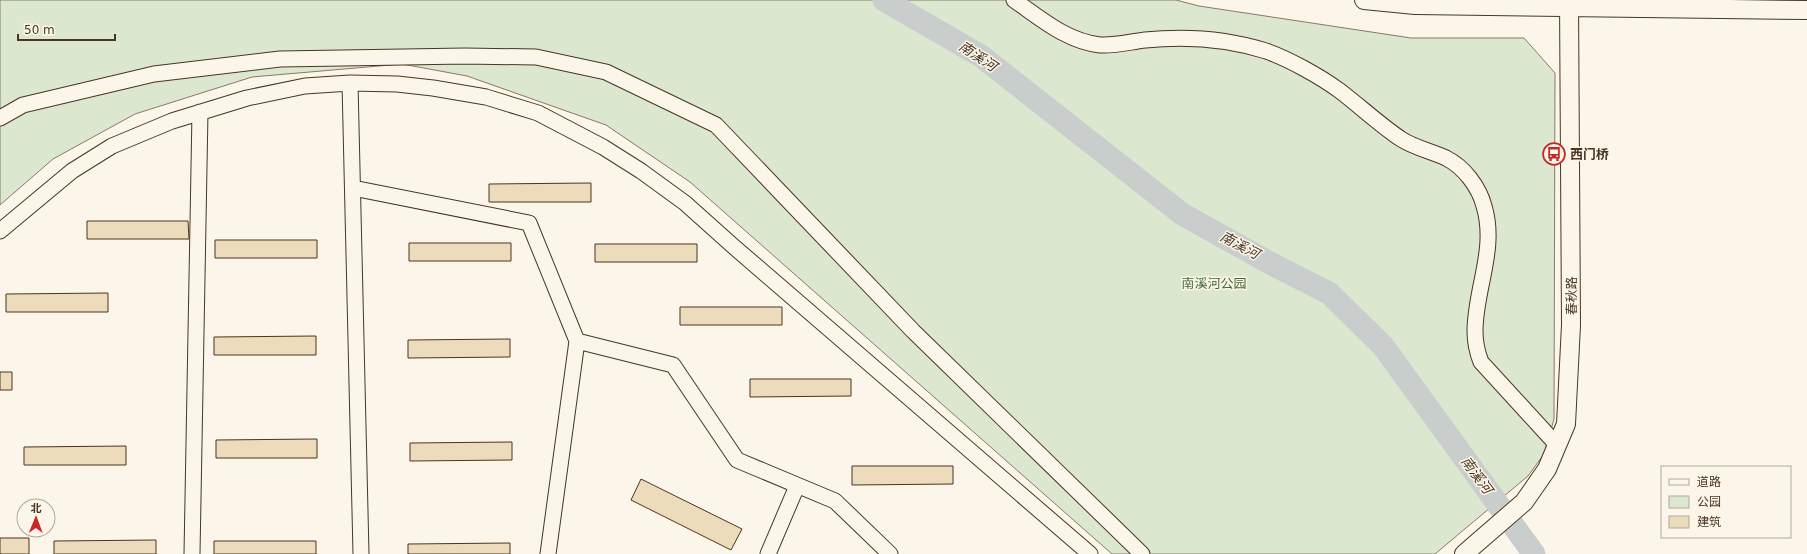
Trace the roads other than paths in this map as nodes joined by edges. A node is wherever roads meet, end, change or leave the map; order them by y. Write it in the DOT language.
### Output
graph roads {
  1 [pos="1014,0"];
  2 [pos="1364,0"];
  3 [pos="1569,4"];
  4 [pos="1807,10"];
  5 [pos="350,83"];
  6 [pos="200,112"];
  7 [pos="0,118"];
  8 [pos="353,188"];
  9 [pos="0,231"];
  10 [pos="577,341"];
  11 [pos="1557,445"];
  12 [pos="797,486"];
  13 [pos="192,554"];
  14 [pos="361,554"];
  15 [pos="548,554"];
  16 [pos="768,554"];
  17 [pos="890,554"];
  18 [pos="1090,554"];
  19 [pos="1142,554"];
  20 [pos="1464,554"];
  1 -- 11 [label="street"];
  2 -- 3 [label="main road"];
  3 -- 4 [label="main road"];
  3 -- 11 [label="main road, 春秋路"];
  5 -- 6 [label="street"];
  5 -- 8 [label="street"];
  5 -- 18 [label="street"];
  6 -- 9 [label="street"];
  6 -- 13 [label="street"];
  7 -- 19 [label="street"];
  8 -- 10 [label="street"];
  8 -- 14 [label="street"];
  10 -- 12 [label="street"];
  10 -- 15 [label="street"];
  11 -- 20 [label="main road, 春秋路"];
  12 -- 16 [label="street"];
  12 -- 17 [label="street"];
}
